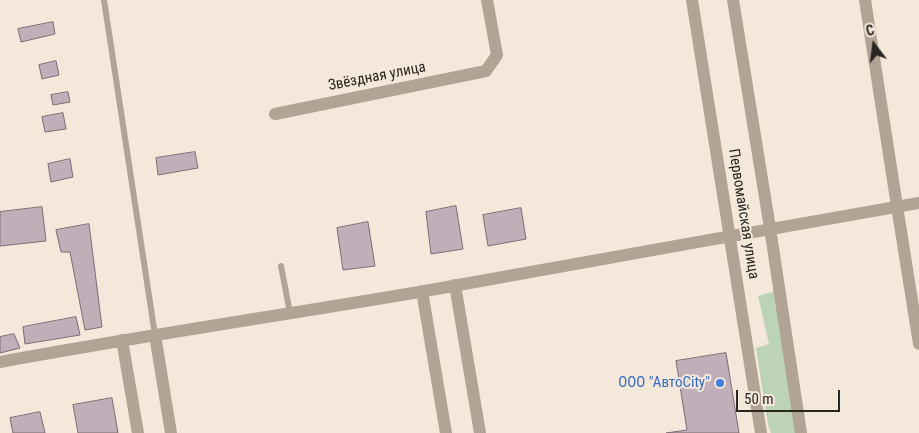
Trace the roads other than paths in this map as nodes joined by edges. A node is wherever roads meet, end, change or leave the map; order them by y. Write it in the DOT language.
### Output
graph roads {
  1 [pos="104,0"];
  2 [pos="487,0"];
  3 [pos="692,0"];
  4 [pos="733,0"];
  5 [pos="865,0"];
  6 [pos="274,114"];
  7 [pos="919,203"];
  8 [pos="896,206"];
  9 [pos="770,228"];
  10 [pos="730,235"];
  11 [pos="281,266"];
  12 [pos="455,285"];
  13 [pos="422,291"];
  14 [pos="290,312"];
  15 [pos="155,335"];
  16 [pos="122,340"];
  17 [pos="919,344"];
  18 [pos="0,362"];
  19 [pos="138,433"];
  20 [pos="172,433"];
  21 [pos="446,433"];
  22 [pos="480,433"];
  23 [pos="761,433"];
  24 [pos="801,433"];
  1 -- 15 [label="lane"];
  2 -- 6 [label="street, Звёздная улица"];
  3 -- 10 [label="street, Первомайская улица"];
  4 -- 9 [label="street, Первомайская улица"];
  5 -- 8 [label="street"];
  7 -- 8 [label="street"];
  8 -- 9 [label="street"];
  8 -- 17 [label="street"];
  9 -- 10 [label="street"];
  9 -- 24 [label="street, Первомайская улица"];
  10 -- 12 [label="street"];
  10 -- 23 [label="street, Первомайская улица"];
  11 -- 14 [label="lane"];
  12 -- 13 [label="street"];
  12 -- 22 [label="street"];
  13 -- 14 [label="street"];
  13 -- 21 [label="street"];
  14 -- 15 [label="street"];
  15 -- 16 [label="street"];
  15 -- 20 [label="street"];
  16 -- 18 [label="street"];
  16 -- 19 [label="street"];
}
